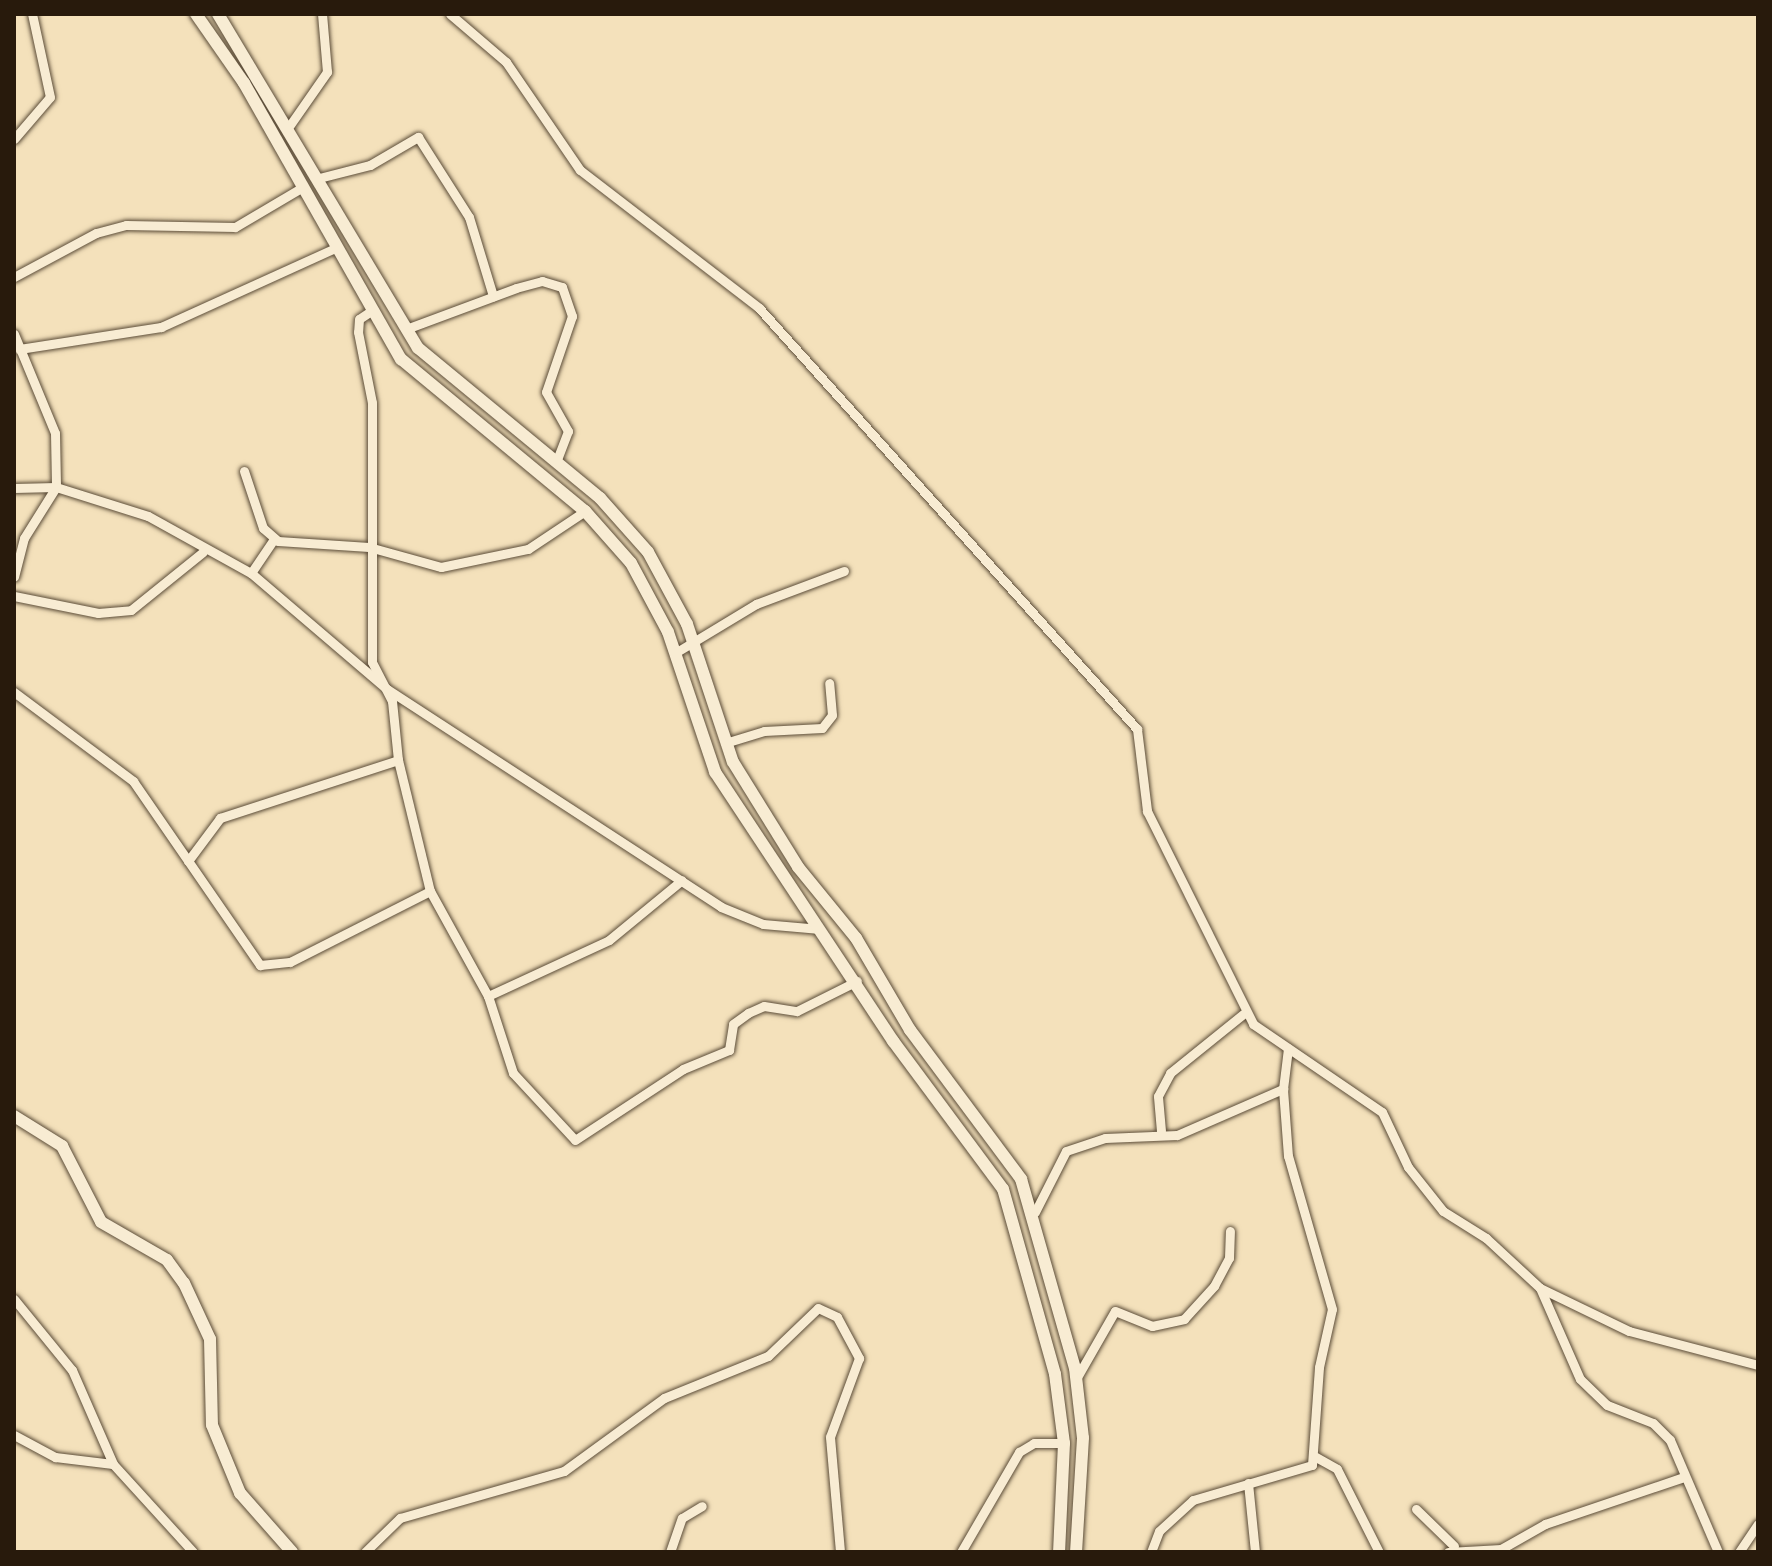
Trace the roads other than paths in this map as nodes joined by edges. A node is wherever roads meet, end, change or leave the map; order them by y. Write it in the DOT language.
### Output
graph roads {
  1 [pos="32,14"];
  2 [pos="196,14"];
  3 [pos="322,14"];
  4 [pos="450,14"];
  5 [pos="220,17"];
  6 [pos="208,29"];
  7 [pos="290,125"];
  8 [pos="14,139"];
  9 [pos="319,178"];
  10 [pos="301,188"];
  11 [pos="335,248"];
  12 [pos="14,277"];
  13 [pos="493,296"];
  14 [pos="371,311"];
  15 [pos="406,329"];
  16 [pos="14,334"];
  17 [pos="19,349"];
  18 [pos="556,463"];
  19 [pos="244,471"];
  20 [pos="56,487"];
  21 [pos="14,488"];
  22 [pos="585,511"];
  23 [pos="274,539"];
  24 [pos="375,549"];
  25 [pos="203,552"];
  26 [pos="844,571"];
  27 [pos="251,573"];
  28 [pos="14,577"];
  29 [pos="14,596"];
  30 [pos="693,643"];
  31 [pos="675,653"];
  32 [pos="829,683"];
  33 [pos="387,689"];
  34 [pos="14,692"];
  35 [pos="725,743"];
  36 [pos="398,760"];
  37 [pos="188,861"];
  38 [pos="682,880"];
  39 [pos="430,891"];
  40 [pos="820,929"];
  41 [pos="857,981"];
  42 [pos="488,996"];
  43 [pos="1243,1014"];
  44 [pos="1288,1048"];
  45 [pos="945,1075"];
  46 [pos="929,1088"];
  47 [pos="1283,1089"];
  48 [pos="14,1116"];
  49 [pos="1161,1131"];
  50 [pos="1035,1212"];
  51 [pos="1230,1231"];
  52 [pos="1540,1288"];
  53 [pos="14,1299"];
  54 [pos="1758,1365"];
  55 [pos="1076,1379"];
  56 [pos="14,1435"];
  57 [pos="1064,1443"];
  58 [pos="1314,1456"];
  59 [pos="113,1464"];
  60 [pos="1684,1477"];
  61 [pos="1248,1483"];
  62 [pos="1063,1489"];
  63 [pos="1080,1489"];
  64 [pos="702,1506"];
  65 [pos="1416,1509"];
  66 [pos="1758,1524"];
  67 [pos="1451,1549"];
  68 [pos="193,1552"];
  69 [pos="292,1552"];
  70 [pos="365,1552"];
  71 [pos="670,1552"];
  72 [pos="840,1552"];
  73 [pos="961,1552"];
  74 [pos="1059,1552"];
  75 [pos="1076,1552"];
  76 [pos="1151,1552"];
  77 [pos="1255,1552"];
  78 [pos="1379,1552"];
  79 [pos="1718,1552"];
  80 [pos="1739,1552"];
  1 -- 8 [label="street"];
  2 -- 6 [label="street"];
  3 -- 7 [label="street"];
  4 -- 43 [label="street"];
  5 -- 6 [label="street"];
  5 -- 7 [label="street"];
  6 -- 10 [label="street"];
  7 -- 9 [label="street"];
  9 -- 13 [label="street"];
  9 -- 15 [label="street"];
  10 -- 11 [label="street"];
  10 -- 12 [label="street"];
  11 -- 14 [label="street"];
  11 -- 17 [label="street"];
  13 -- 15 [label="street"];
  13 -- 18 [label="street"];
  14 -- 22 [label="street"];
  14 -- 24 [label="street"];
  15 -- 18 [label="street"];
  16 -- 17 [label="street"];
  17 -- 20 [label="street"];
  18 -- 30 [label="street"];
  19 -- 23 [label="street"];
  20 -- 21 [label="street"];
  20 -- 25 [label="street"];
  20 -- 28 [label="street"];
  22 -- 24 [label="street"];
  22 -- 31 [label="street"];
  23 -- 24 [label="street"];
  23 -- 27 [label="street"];
  24 -- 33 [label="street"];
  25 -- 27 [label="street"];
  25 -- 29 [label="street"];
  26 -- 30 [label="street"];
  27 -- 33 [label="street"];
  30 -- 31 [label="street"];
  30 -- 35 [label="street"];
  31 -- 40 [label="street"];
  32 -- 35 [label="street"];
  33 -- 36 [label="street"];
  33 -- 38 [label="street"];
  34 -- 37 [label="street"];
  35 -- 45 [label="street"];
  36 -- 37 [label="street"];
  36 -- 39 [label="street"];
  37 -- 39 [label="street"];
  38 -- 40 [label="street"];
  38 -- 42 [label="street"];
  39 -- 42 [label="street"];
  40 -- 41 [label="street"];
  41 -- 42 [label="street"];
  41 -- 46 [label="street"];
  43 -- 44 [label="street"];
  43 -- 49 [label="street"];
  44 -- 47 [label="street"];
  44 -- 52 [label="street"];
  45 -- 46 [label="street"];
  45 -- 50 [label="street"];
  46 -- 57 [label="street"];
  47 -- 49 [label="street"];
  47 -- 58 [label="street"];
  48 -- 69 [label="street"];
  49 -- 50 [label="street"];
  50 -- 55 [label="street"];
  51 -- 55 [label="street"];
  52 -- 54 [label="street"];
  52 -- 60 [label="street"];
  53 -- 59 [label="street"];
  55 -- 63 [label="street"];
  56 -- 59 [label="street"];
  57 -- 62 [label="street"];
  57 -- 73 [label="street"];
  58 -- 61 [label="street"];
  58 -- 78 [label="street"];
  59 -- 68 [label="street"];
  60 -- 67 [label="street"];
  60 -- 79 [label="street"];
  61 -- 76 [label="street"];
  61 -- 77 [label="street"];
  62 -- 63 [label="street"];
  62 -- 74 [label="street"];
  63 -- 75 [label="street"];
  64 -- 71 [label="street"];
  65 -- 67 [label="street"];
  66 -- 80 [label="street"];
  70 -- 72 [label="street"];
}
